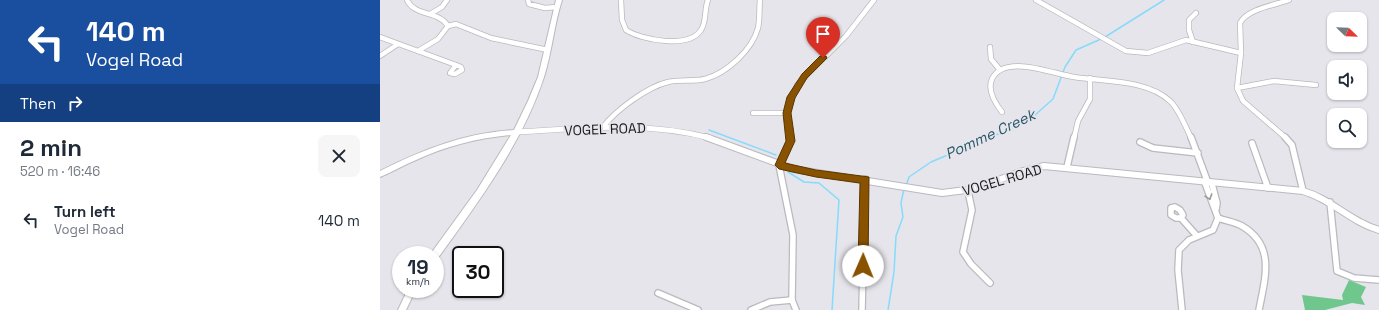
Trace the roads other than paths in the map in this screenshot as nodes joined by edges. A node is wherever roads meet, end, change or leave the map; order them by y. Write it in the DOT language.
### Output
graph roads {
  1 [pos="407,0"];
  2 [pos="447,0"];
  3 [pos="528,0"];
  4 [pos="559,0"];
  5 [pos="621,0"];
  6 [pos="708,0"];
  7 [pos="760,0"];
  8 [pos="874,0"];
  9 [pos="1036,0"];
  10 [pos="1289,0"];
  11 [pos="557,7"];
  12 [pos="1196,13"];
  13 [pos="430,14"];
  14 [pos="448,26"];
  15 [pos="380,37"];
  16 [pos="1193,42"];
  17 [pos="398,44"];
  18 [pos="990,47"];
  19 [pos="548,50"];
  20 [pos="418,51"];
  21 [pos="1241,54"];
  22 [pos="380,56"];
  23 [pos="456,65"];
  24 [pos="1000,70"];
  25 [pos="1090,78"];
  26 [pos="1316,85"];
  27 [pos="1237,88"];
  28 [pos="1002,112"];
  29 [pos="753,113"];
  30 [pos="787,113"];
  31 [pos="604,127"];
  32 [pos="517,132"];
  33 [pos="1140,142"];
  34 [pos="1252,143"];
  35 [pos="1198,153"];
  36 [pos="779,165"];
  37 [pos="1067,167"];
  38 [pos="380,174"];
  39 [pos="865,180"];
  40 [pos="1208,183"];
  41 [pos="1268,188"];
  42 [pos="968,191"];
  43 [pos="1303,192"];
  44 [pos="1330,202"];
  45 [pos="1181,218"];
  46 [pos="1218,218"];
  47 [pos="1379,230"];
  48 [pos="1197,236"];
  49 [pos="441,246"];
  50 [pos="1379,280"];
  51 [pos="990,283"];
  52 [pos="658,293"];
  53 [pos="408,298"];
  54 [pos="792,300"];
  55 [pos="402,310"];
  56 [pos="698,310"];
  57 [pos="751,310"];
  58 [pos="796,310"];
  59 [pos="862,310"];
  60 [pos="1182,310"];
  61 [pos="1259,310"];
  1 -- 13 [label="street"];
  2 -- 13 [label="street"];
  3 -- 11 [label="street"];
  4 -- 11 [label="main road"];
  5 -- 6 [label="street"];
  7 -- 31 [label="street"];
  8 -- 30 [label="street"];
  9 -- 16 [label="street"];
  10 -- 21 [label="street"];
  11 -- 19 [label="main road"];
  12 -- 16 [label="street"];
  13 -- 14 [label="street"];
  14 -- 19 [label="street"];
  14 -- 20 [label="street"];
  15 -- 17 [label="street"];
  16 -- 21 [label="street"];
  17 -- 20 [label="street"];
  17 -- 22 [label="street"];
  18 -- 24 [label="street"];
  19 -- 32 [label="main road"];
  20 -- 23 [label="street"];
  21 -- 27 [label="street"];
  24 -- 25 [label="street"];
  24 -- 28 [label="street"];
  25 -- 35 [label="street"];
  25 -- 37 [label="street"];
  26 -- 27 [label="street"];
  27 -- 43 [label="street"];
  29 -- 30 [label="street"];
  30 -- 36 [label="street"];
  31 -- 32 [label="street, VOGEL ROAD"];
  31 -- 36 [label="street, VOGEL ROAD"];
  32 -- 38 [label="main road, VOGEL ROAD"];
  32 -- 49 [label="main road"];
  33 -- 35 [label="street"];
  34 -- 41 [label="street"];
  35 -- 40 [label="street"];
  36 -- 39 [label="street, VOGEL ROAD"];
  36 -- 54 [label="street"];
  37 -- 40 [label="street, VOGEL ROAD"];
  37 -- 42 [label="street, VOGEL ROAD"];
  39 -- 42 [label="street, VOGEL ROAD"];
  39 -- 59 [label="street"];
  40 -- 41 [label="street, VOGEL ROAD"];
  40 -- 46 [label="street"];
  41 -- 43 [label="street, VOGEL ROAD"];
  42 -- 51 [label="street"];
  43 -- 44 [label="street, VOGEL ROAD"];
  44 -- 47 [label="street, VOGEL ROAD"];
  44 -- 50 [label="street"];
  45 -- 48 [label="street"];
  46 -- 48 [label="street"];
  46 -- 61 [label="street"];
  48 -- 60 [label="street"];
  52 -- 56 [label="street"];
  53 -- 55 [label="main road"];
  54 -- 57 [label="street"];
  54 -- 58 [label="street"];
}
